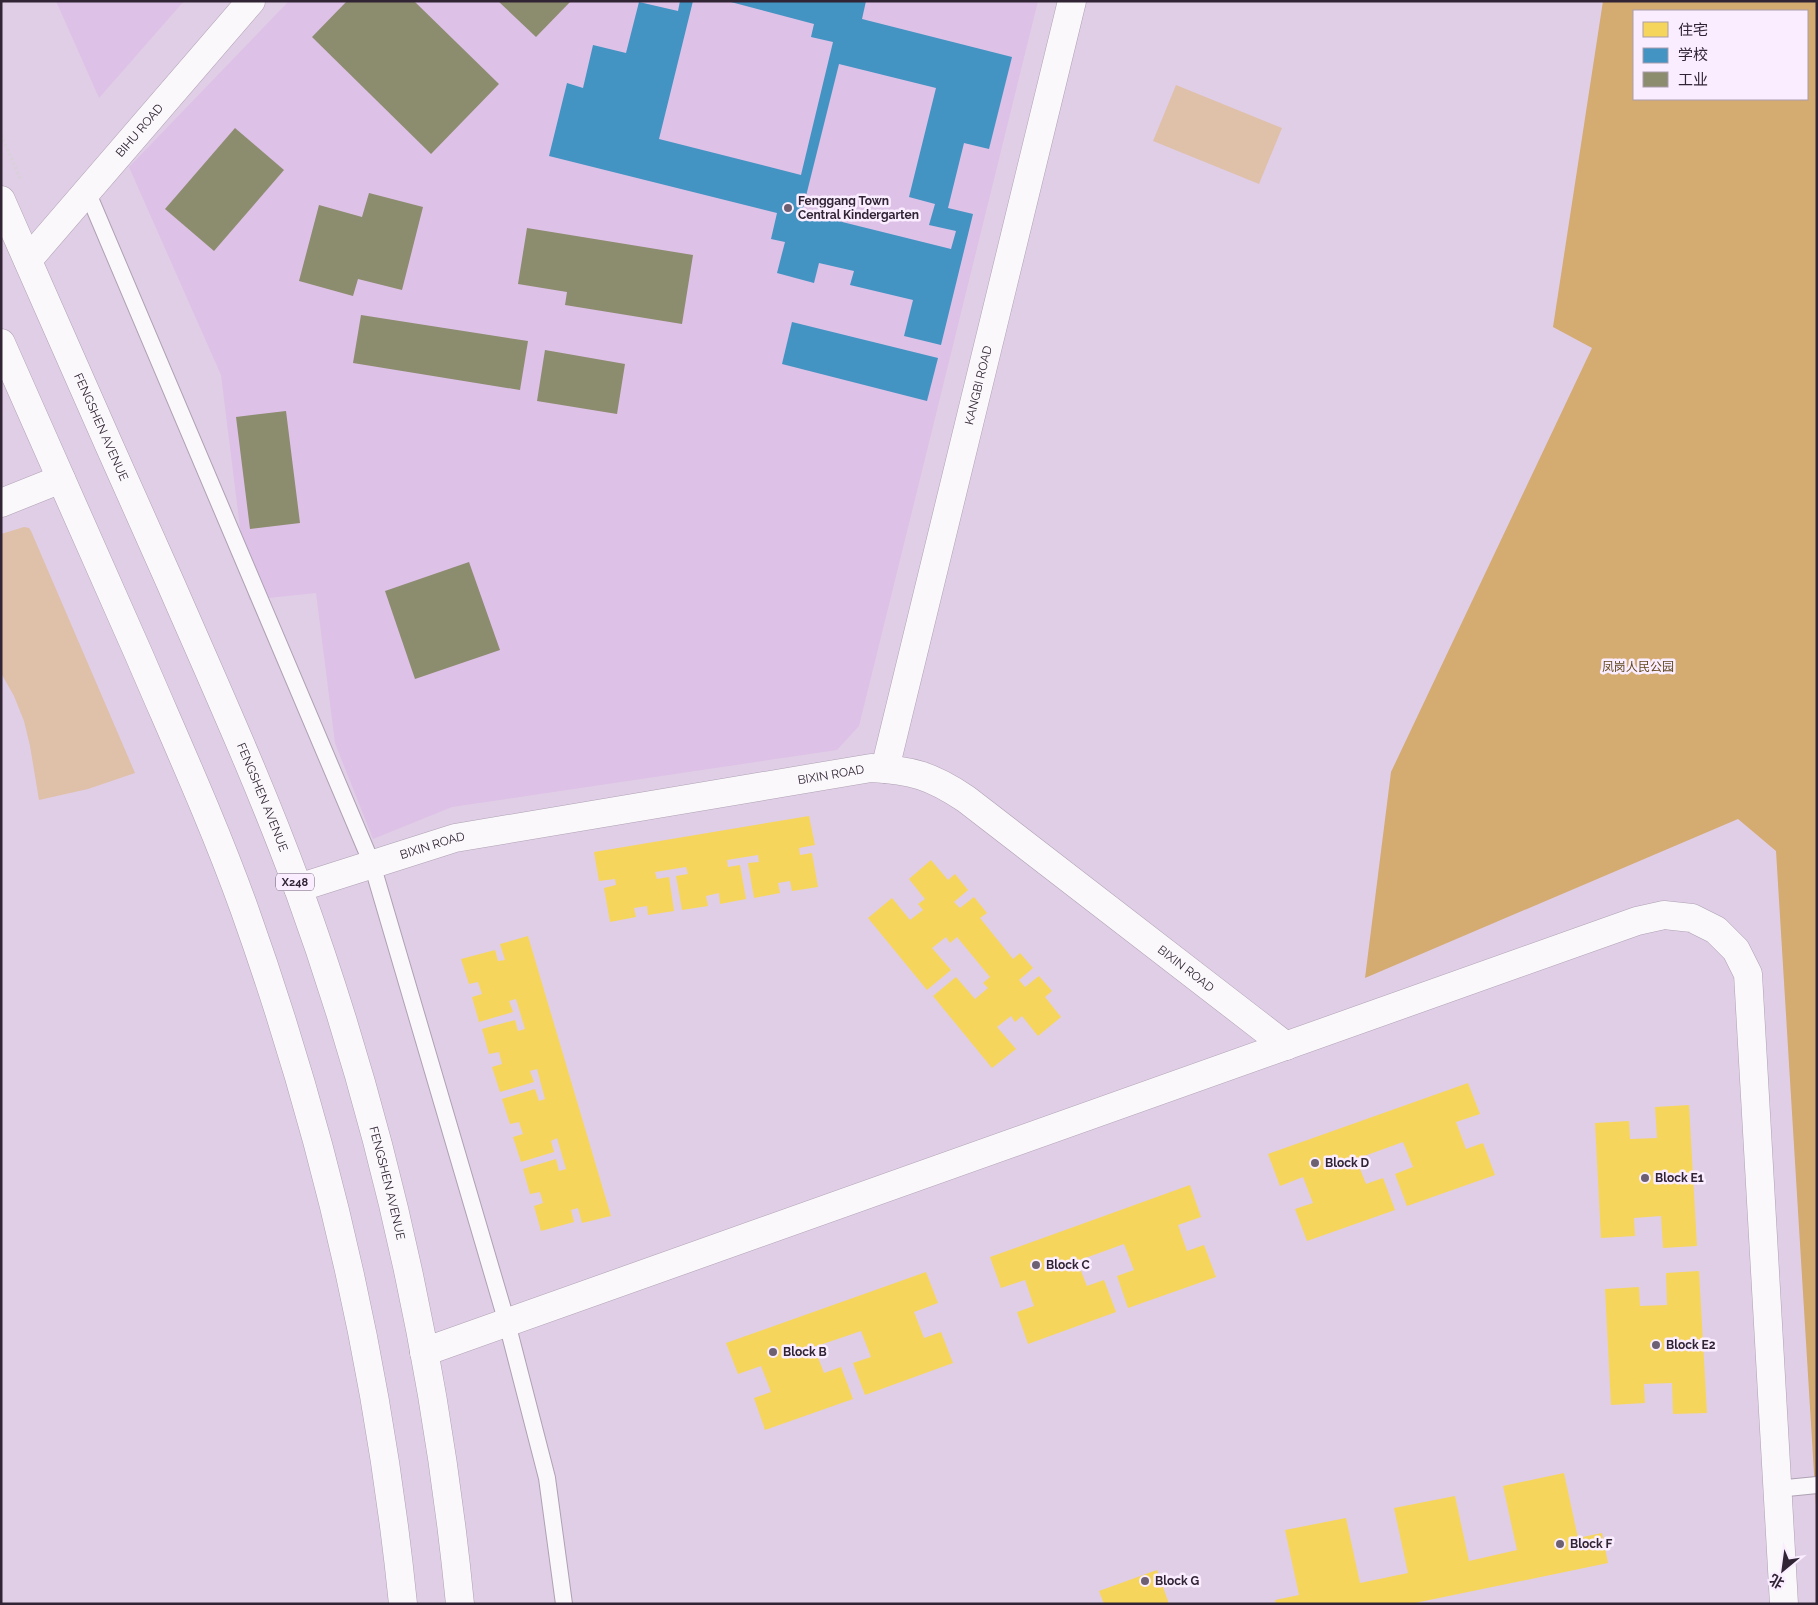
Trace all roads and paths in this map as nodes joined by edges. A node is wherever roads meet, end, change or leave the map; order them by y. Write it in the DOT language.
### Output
graph roads {
  1 [pos="251,1"];
  2 [pos="1072,1"];
  3 [pos="87,191"];
  4 [pos="1,200"];
  5 [pos="28,260"];
  6 [pos="4,357"];
  7 [pos="61,479"];
  8 [pos="1,503"];
  9 [pos="885,769"];
  10 [pos="372,864"];
  11 [pos="298,888"];
  12 [pos="1286,1046"];
  13 [pos="507,1323"];
  14 [pos="424,1352"];
  15 [pos="1817,1484"];
  16 [pos="1777,1489"];
  17 [pos="402,1604"];
  18 [pos="460,1604"];
  19 [pos="564,1604"];
  20 [pos="1784,1604"];
  1 -- 3 [label="street, BIHU ROAD"];
  2 -- 9 [label="street, KANGBI ROAD"];
  3 -- 5 [label="street, BIHU ROAD"];
  3 -- 10 [label="lane"];
  4 -- 5 [label="street, FENGSHEN AVENUE / X248"];
  5 -- 11 [label="street, FENGSHEN AVENUE / X248"];
  6 -- 7 [label="street"];
  7 -- 8 [label="street"];
  7 -- 17 [label="street"];
  9 -- 10 [label="street, BIXIN ROAD"];
  9 -- 12 [label="street, BIXIN ROAD"];
  10 -- 11 [label="street, BIXIN ROAD"];
  10 -- 13 [label="lane"];
  11 -- 14 [label="street, FENGSHEN AVENUE / X248"];
  12 -- 13 [label="street"];
  12 -- 16 [label="street"];
  13 -- 14 [label="street"];
  13 -- 19 [label="lane"];
  14 -- 18 [label="street, FENGSHEN AVENUE / X248"];
  15 -- 16 [label="lane"];
  16 -- 20 [label="street"];
}
